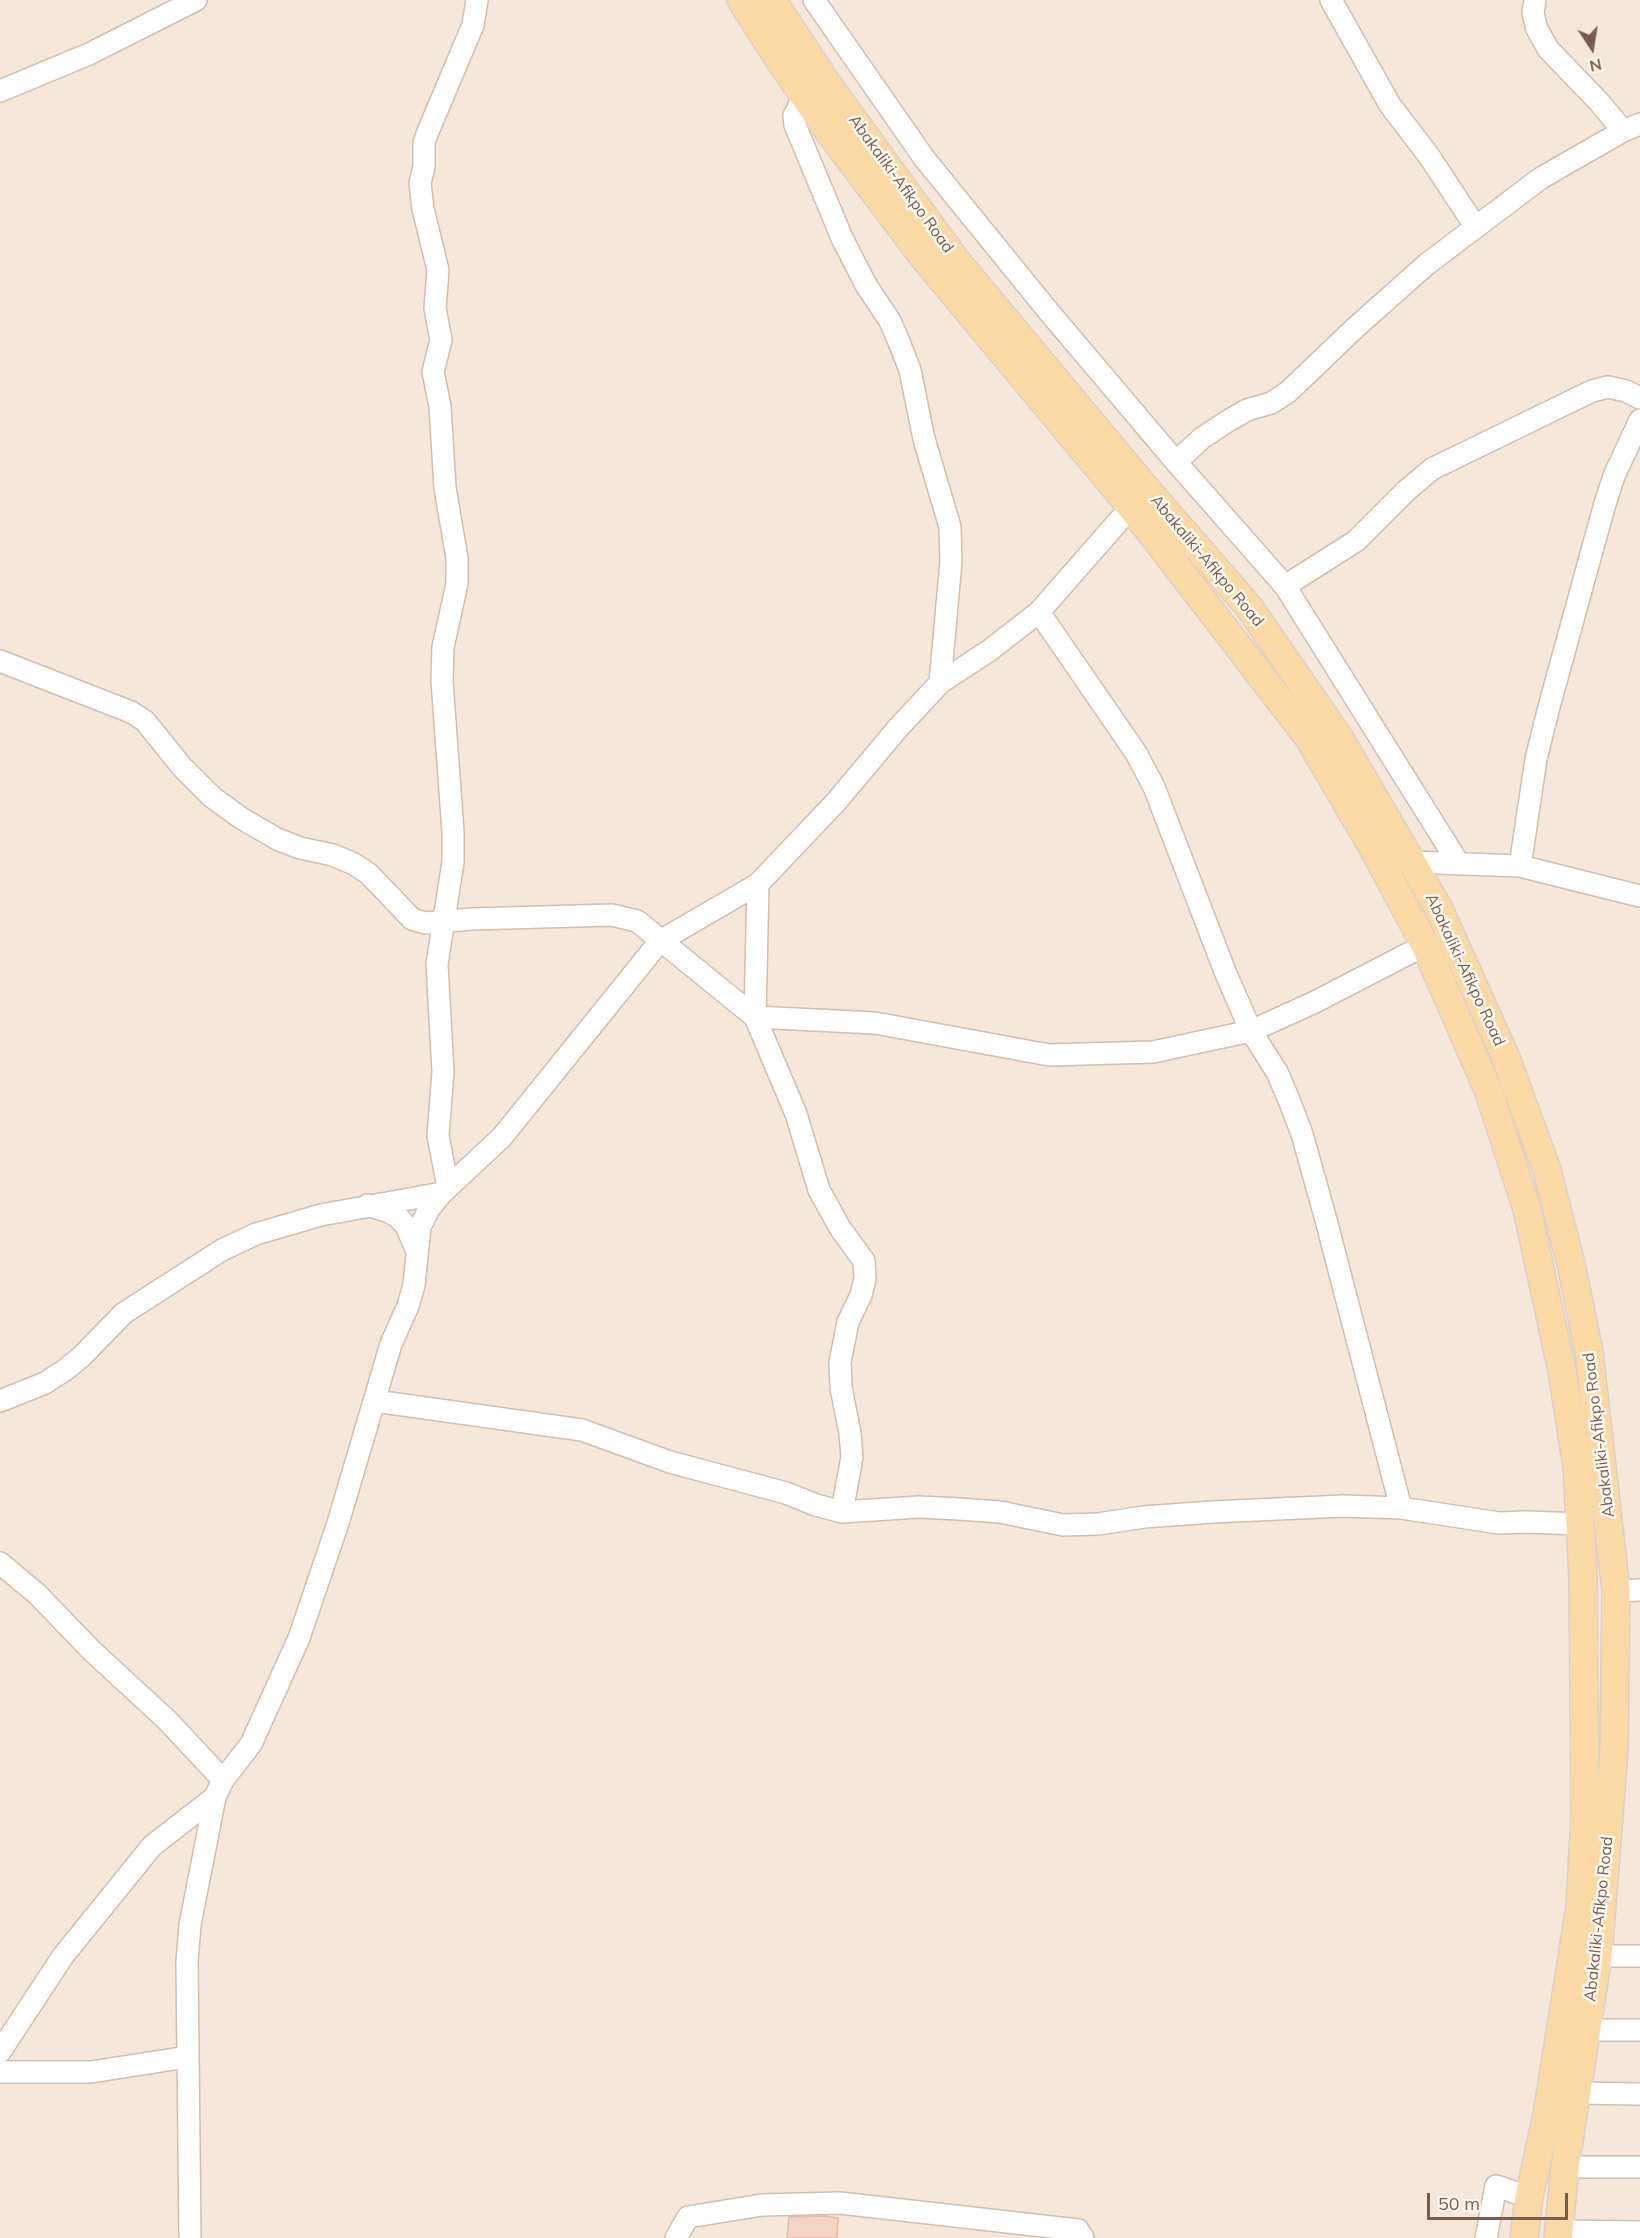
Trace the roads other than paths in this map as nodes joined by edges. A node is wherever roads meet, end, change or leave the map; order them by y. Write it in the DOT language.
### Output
graph roads {
  1 [pos="196,0"];
  2 [pos="477,0"];
  3 [pos="741,0"];
  4 [pos="772,0"];
  5 [pos="814,0"];
  6 [pos="1331,0"];
  7 [pos="1534,0"];
  8 [pos="0,91"];
  9 [pos="804,95"];
  10 [pos="1632,128"];
  11 [pos="1475,226"];
  12 [pos="1640,398"];
  13 [pos="1640,420"];
  14 [pos="1176,462"];
  15 [pos="1131,507"];
  16 [pos="1285,586"];
  17 [pos="1039,612"];
  18 [pos="0,661"];
  19 [pos="940,683"];
  20 [pos="1413,862"];
  21 [pos="1459,864"];
  22 [pos="1520,866"];
  23 [pos="758,884"];
  24 [pos="1640,896"];
  25 [pos="443,922"];
  26 [pos="660,941"];
  27 [pos="1425,945"];
  28 [pos="755,1017"];
  29 [pos="1251,1031"];
  30 [pos="445,1190"];
  31 [pos="368,1205"];
  32 [pos="417,1251"];
  33 [pos="0,1401"];
  34 [pos="375,1401"];
  35 [pos="1401,1508"];
  36 [pos="842,1512"];
  37 [pos="1580,1524"];
  38 [pos="0,1563"];
  39 [pos="1628,1590"];
  40 [pos="219,1788"];
  41 [pos="1599,1956"];
  42 [pos="1640,1956"];
  43 [pos="1587,2030"];
  44 [pos="1640,2030"];
  45 [pos="0,2052"];
  46 [pos="188,2057"];
  47 [pos="0,2072"];
  48 [pos="1577,2093"];
  49 [pos="1640,2094"];
  50 [pos="1567,2154"];
  51 [pos="1640,2167"];
  52 [pos="1529,2197"];
  53 [pos="1640,2232"];
  54 [pos="1559,2234"];
  55 [pos="190,2238"];
  56 [pos="676,2238"];
  57 [pos="1083,2238"];
  58 [pos="1486,2238"];
  59 [pos="1524,2238"];
  1 -- 8 [label="street"];
  2 -- 25 [label="street"];
  3 -- 9 [label="main road"];
  4 -- 20 [label="main road, Abakaliki-Afikpo Road"];
  5 -- 14 [label="street"];
  6 -- 11 [label="street"];
  7 -- 10 [label="street"];
  9 -- 15 [label="main road"];
  9 -- 19 [label="street"];
  10 -- 11 [label="street"];
  11 -- 14 [label="street"];
  12 -- 16 [label="street"];
  13 -- 22 [label="street"];
  14 -- 16 [label="street"];
  15 -- 17 [label="street"];
  15 -- 27 [label="main road"];
  16 -- 21 [label="street"];
  17 -- 19 [label="street"];
  17 -- 29 [label="street"];
  18 -- 25 [label="street"];
  19 -- 23 [label="street"];
  20 -- 21 [label="street"];
  20 -- 39 [label="main road, Abakaliki-Afikpo Road"];
  21 -- 22 [label="street"];
  22 -- 24 [label="street"];
  23 -- 26 [label="street"];
  23 -- 28 [label="street"];
  25 -- 26 [label="street"];
  25 -- 30 [label="street"];
  26 -- 28 [label="street"];
  26 -- 30 [label="street"];
  27 -- 29 [label="street"];
  27 -- 37 [label="main road"];
  28 -- 29 [label="street"];
  28 -- 36 [label="street"];
  29 -- 35 [label="street"];
  30 -- 31 [label="street"];
  30 -- 32 [label="street"];
  31 -- 32 [label="street"];
  31 -- 33 [label="street"];
  32 -- 34 [label="street"];
  34 -- 36 [label="street"];
  34 -- 40 [label="street"];
  35 -- 36 [label="street"];
  35 -- 37 [label="street"];
  37 -- 52 [label="main road"];
  38 -- 40 [label="street"];
  39 -- 41 [label="main road, Abakaliki-Afikpo Road"];
  40 -- 45 [label="street"];
  40 -- 46 [label="street"];
  41 -- 42 [label="street"];
  41 -- 43 [label="main road, Abakaliki-Afikpo Road"];
  43 -- 44 [label="street"];
  43 -- 48 [label="main road, Abakaliki-Afikpo Road"];
  46 -- 47 [label="street"];
  46 -- 55 [label="street"];
  48 -- 49 [label="street"];
  48 -- 50 [label="main road, Abakaliki-Afikpo Road"];
  50 -- 51 [label="street"];
  50 -- 54 [label="main road, Abakaliki-Afikpo Road"];
  52 -- 58 [label="street"];
  52 -- 59 [label="main road"];
  53 -- 54 [label="street"];
  56 -- 57 [label="street"];
}
